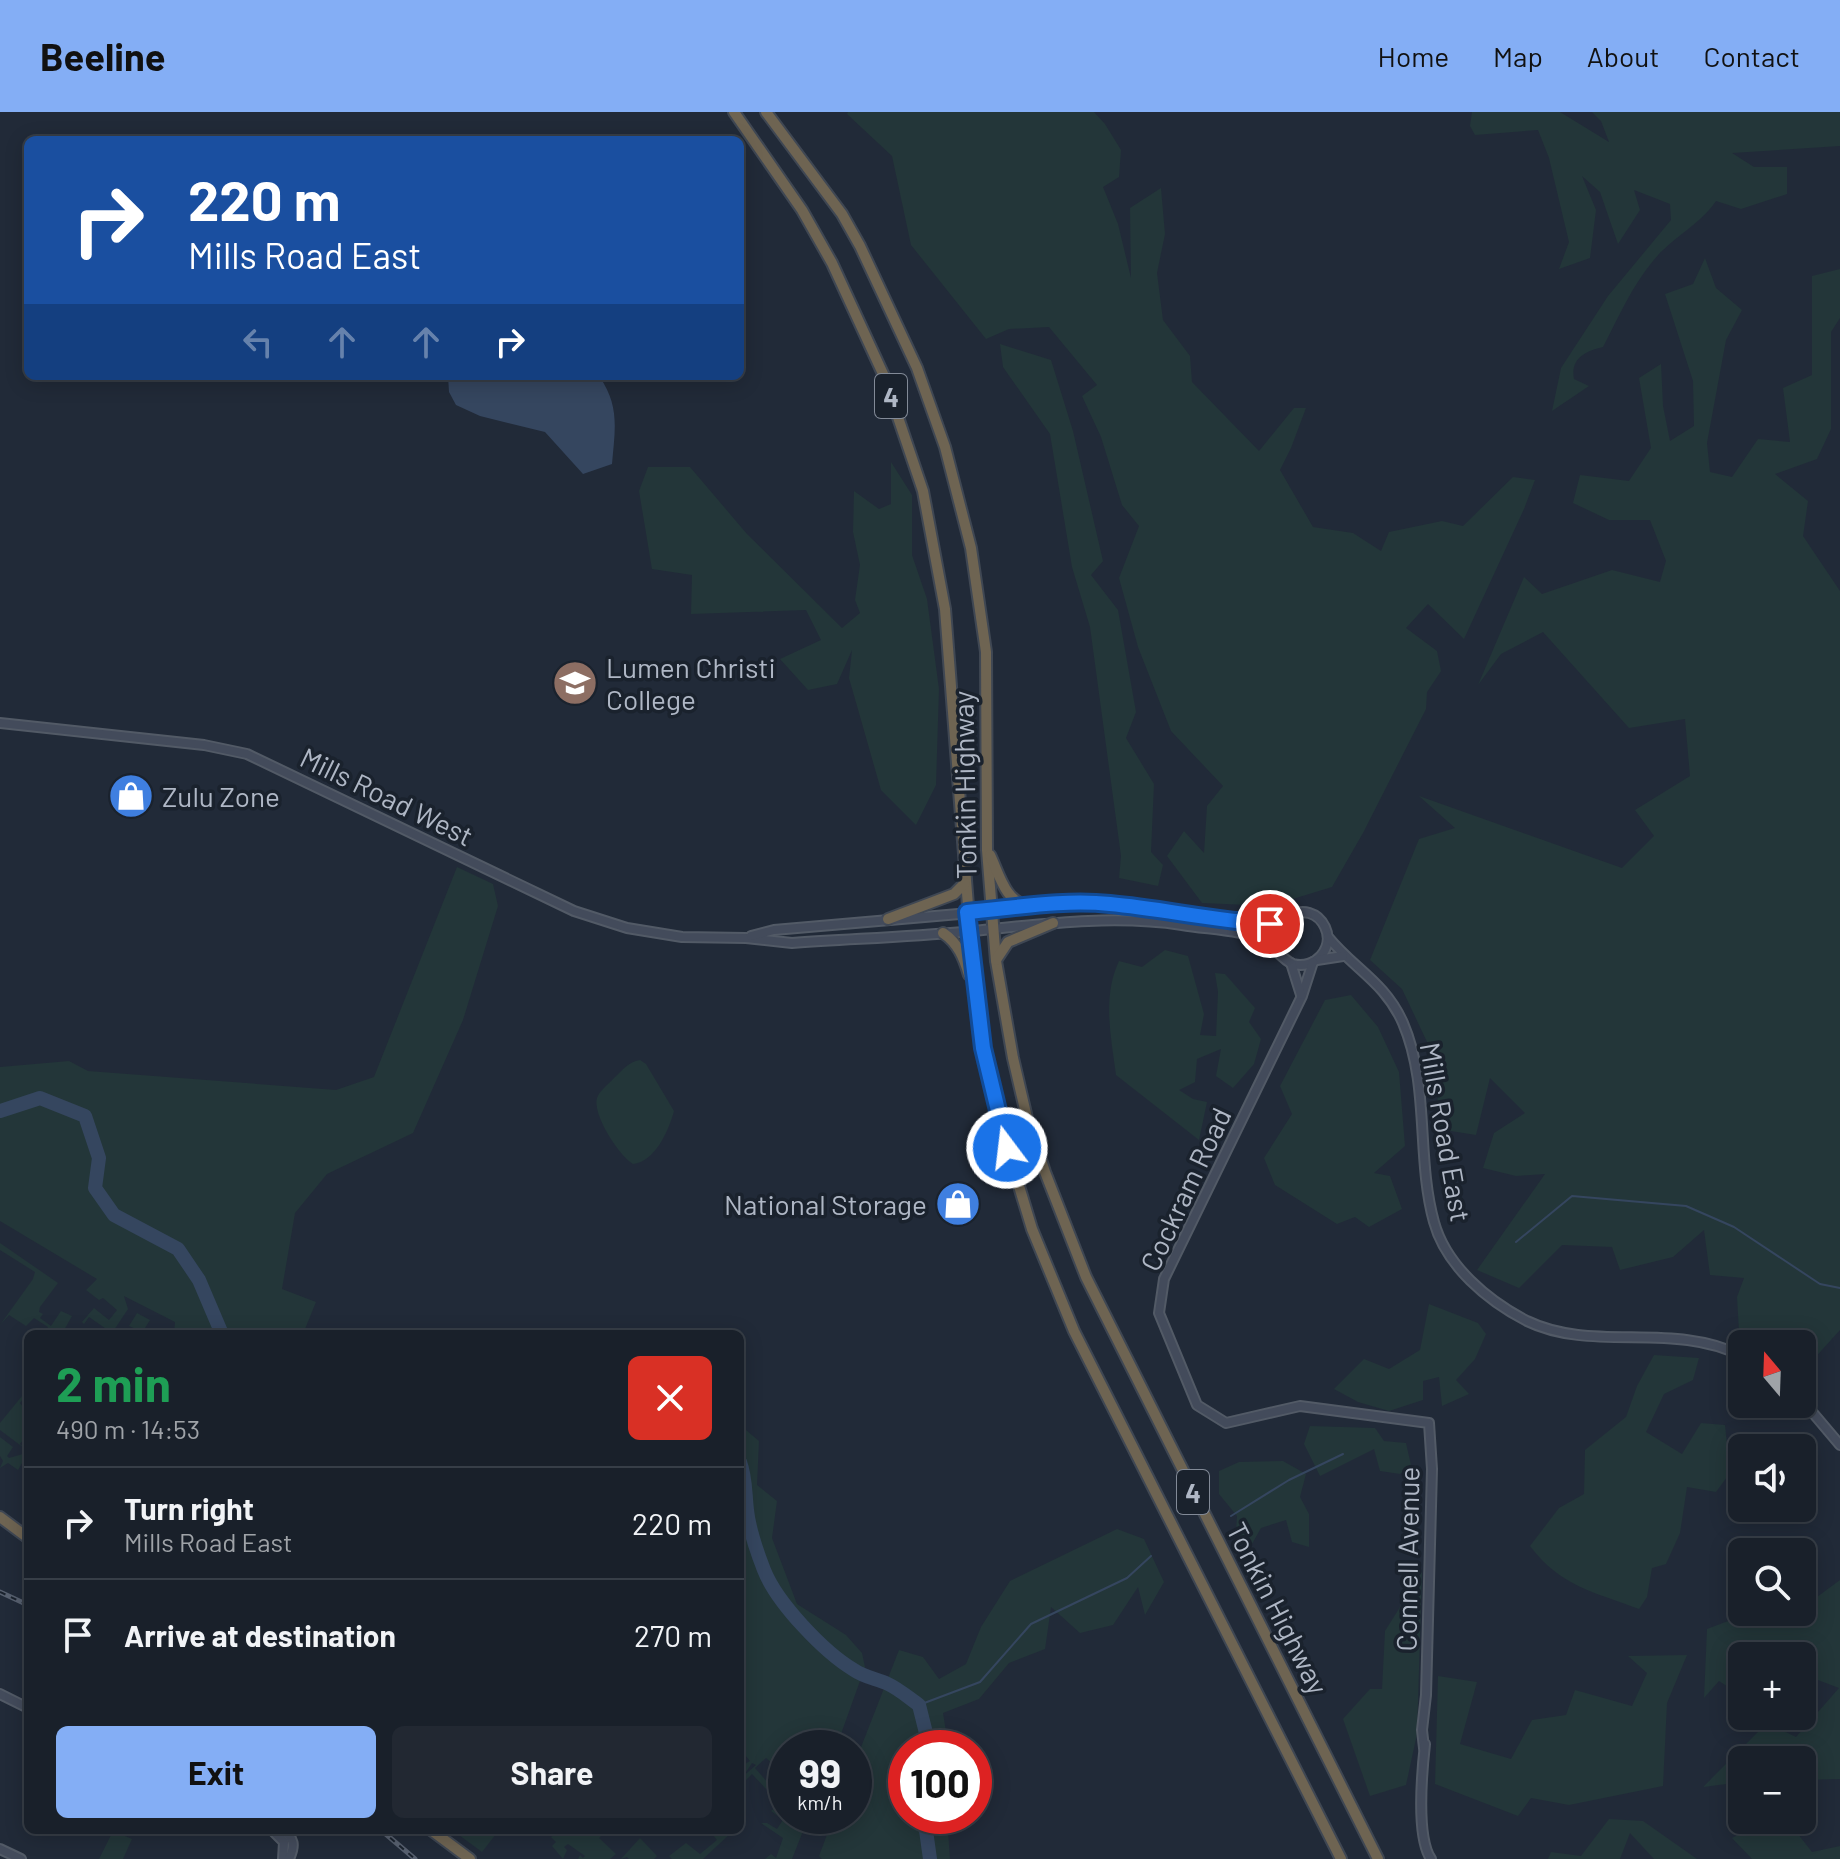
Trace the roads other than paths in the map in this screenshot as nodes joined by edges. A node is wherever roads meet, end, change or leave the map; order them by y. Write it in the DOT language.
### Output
graph roads {
  1 [pos="734,112"];
  2 [pos="766,112"];
  3 [pos="0,723"];
  4 [pos="987,850"];
  5 [pos="965,883"];
  6 [pos="1030,907"];
  7 [pos="990,910"];
  8 [pos="967,912"];
  9 [pos="1288,916"];
  10 [pos="888,919"];
  11 [pos="1053,923"];
  12 [pos="992,929"];
  13 [pos="968,931"];
  14 [pos="943,933"];
  15 [pos="1328,936"];
  16 [pos="746,938"];
  17 [pos="1279,953"];
  18 [pos="1343,956"];
  19 [pos="996,961"];
  20 [pos="1315,961"];
  21 [pos="1291,963"];
  22 [pos="975,996"];
  23 [pos="1302,996"];
  24 [pos="1728,1351"];
  25 [pos="1816,1417"];
  26 [pos="1429,1423"];
  27 [pos="1840,1445"];
  28 [pos="0,1517"];
  29 [pos="24,1535"];
  30 [pos="0,1694"];
  31 [pos="24,1706"];
  32 [pos="276,1834"];
  33 [pos="287,1834"];
  34 [pos="436,1834"];
  35 [pos="0,1849"];
  36 [pos="21,1859"];
  37 [pos="283,1859"];
  38 [pos="289,1859"];
  39 [pos="470,1859"];
  40 [pos="1341,1859"];
  41 [pos="1378,1859"];
  42 [pos="1432,1859"];
  1 -- 5 [label="highway, Tonkin Highway / 4"];
  2 -- 4 [label="highway, Tonkin Highway / 4"];
  3 -- 16 [label="main road, Mills Road West"];
  4 -- 6 [label="highway"];
  4 -- 7 [label="highway, Tonkin Highway / 4"];
  5 -- 8 [label="highway, Tonkin Highway / 4"];
  5 -- 10 [label="highway"];
  6 -- 7 [label="main road"];
  6 -- 9 [label="main road"];
  7 -- 8 [label="main road"];
  7 -- 12 [label="highway, Tonkin Highway / 4"];
  8 -- 10 [label="main road, Mills Road West"];
  8 -- 13 [label="highway, Tonkin Highway / 4"];
  9 -- 15 [label="main road"];
  9 -- 17 [label="main road"];
  10 -- 16 [label="main road, Mills Road West"];
  11 -- 12 [label="main road"];
  11 -- 17 [label="main road"];
  11 -- 19 [label="highway"];
  12 -- 13 [label="main road"];
  12 -- 19 [label="highway, Tonkin Highway / 4"];
  13 -- 14 [label="main road, Mills Road West"];
  13 -- 22 [label="highway, Tonkin Highway / 4"];
  14 -- 16 [label="main road, Mills Road West"];
  14 -- 22 [label="highway"];
  15 -- 18 [label="main road, Mills Road East"];
  15 -- 20 [label="main road"];
  17 -- 21 [label="main road"];
  18 -- 20 [label="main road"];
  18 -- 24 [label="main road, Mills Road East"];
  19 -- 41 [label="highway, Tonkin Highway / 4"];
  20 -- 21 [label="main road"];
  20 -- 23 [label="main road, Cockram Road"];
  21 -- 23 [label="main road"];
  22 -- 40 [label="highway, Tonkin Highway / 4"];
  23 -- 26 [label="main road, Cockram Road"];
  25 -- 27 [label="main road"];
  26 -- 42 [label="main road, Connell Avenue"];
  28 -- 29 [label="highway"];
  30 -- 31 [label="main road"];
  32 -- 37 [label="main road"];
  33 -- 38 [label="main road"];
  34 -- 39 [label="highway"];
  35 -- 36 [label="main road"];
}
